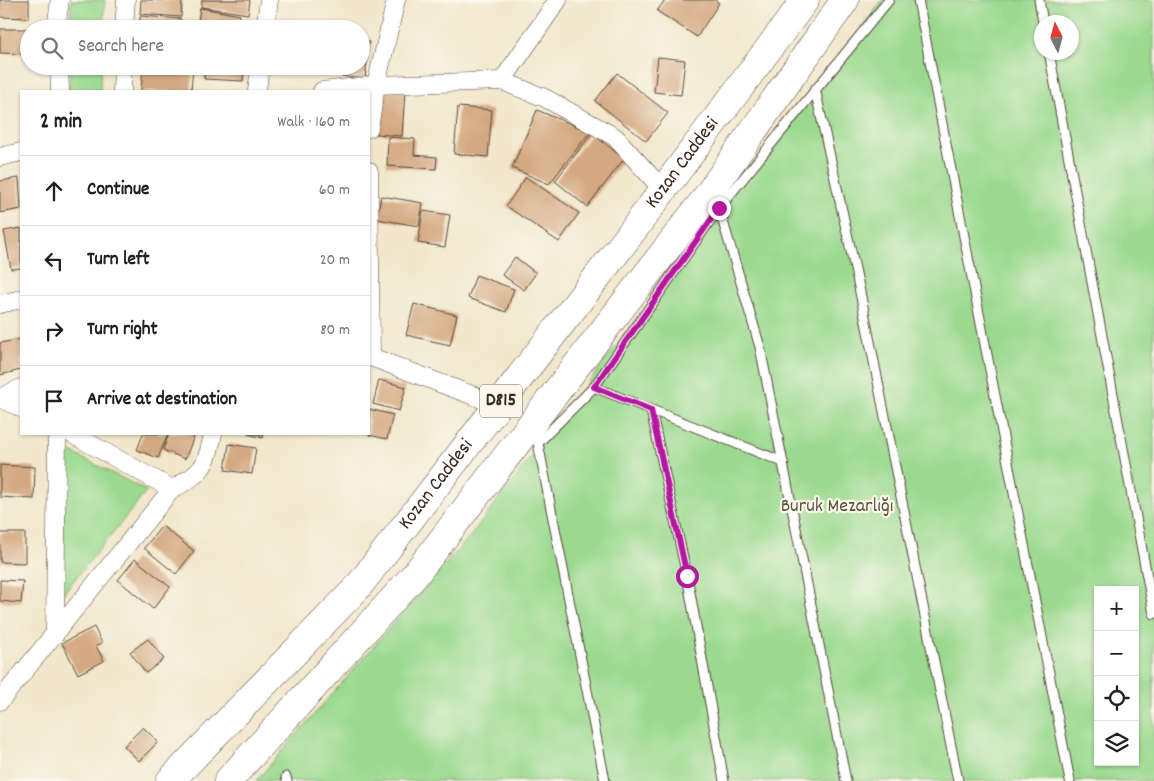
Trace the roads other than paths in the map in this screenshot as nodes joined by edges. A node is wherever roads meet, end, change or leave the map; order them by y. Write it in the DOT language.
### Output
graph roads {
  1 [pos="60,0"];
  2 [pos="126,0"];
  3 [pos="269,0"];
  4 [pos="396,0"];
  5 [pos="558,0"];
  6 [pos="805,0"];
  7 [pos="846,0"];
  8 [pos="888,0"];
  9 [pos="918,0"];
  10 [pos="1039,0"];
  11 [pos="1042,15"];
  12 [pos="57,20"];
  13 [pos="125,20"];
  14 [pos="266,20"];
  15 [pos="1050,60"];
  16 [pos="59,75"];
  17 [pos="123,75"];
  18 [pos="259,75"];
  19 [pos="502,81"];
  20 [pos="376,85"];
  21 [pos="815,89"];
  22 [pos="60,90"];
  23 [pos="122,90"];
  24 [pos="257,90"];
  25 [pos="331,90"];
  26 [pos="370,122"];
  27 [pos="20,152"];
  28 [pos="0,157"];
  29 [pos="663,190"];
  30 [pos="719,208"];
  31 [pos="20,299"];
  32 [pos="0,304"];
  33 [pos="370,357"];
  34 [pos="594,387"];
  35 [pos="20,388"];
  36 [pos="498,405"];
  37 [pos="20,408"];
  38 [pos="651,410"];
  39 [pos="57,435"];
  40 [pos="74,435"];
  41 [pos="213,435"];
  42 [pos="783,462"];
  43 [pos="172,489"];
  44 [pos="1154,614"];
  45 [pos="55,634"];
  46 [pos="7,684"];
  47 [pos="0,701"];
  48 [pos="170,781"];
  49 [pos="228,781"];
  50 [pos="605,781"];
  51 [pos="724,781"];
  52 [pos="846,781"];
  53 [pos="958,781"];
  54 [pos="1070,781"];
  1 -- 12 [label="street"];
  2 -- 13 [label="street"];
  3 -- 14 [label="street"];
  4 -- 20 [label="street"];
  5 -- 19 [label="street"];
  6 -- 29 [label="highway, Kozan Caddesi / D815"];
  7 -- 49 [label="highway, Kozan Caddesi / D815"];
  8 -- 21 [label="lane"];
  9 -- 54 [label="lane"];
  10 -- 11 [label="lane"];
  15 -- 44 [label="lane"];
  16 -- 22 [label="street"];
  17 -- 23 [label="street"];
  18 -- 24 [label="street"];
  19 -- 20 [label="street"];
  19 -- 29 [label="street"];
  20 -- 25 [label="street"];
  20 -- 26 [label="street"];
  21 -- 30 [label="lane"];
  21 -- 53 [label="lane"];
  27 -- 28 [label="street"];
  29 -- 36 [label="highway, Kozan Caddesi / D815"];
  30 -- 34 [label="lane"];
  30 -- 42 [label="lane"];
  31 -- 32 [label="street"];
  33 -- 36 [label="street"];
  34 -- 38 [label="lane"];
  34 -- 50 [label="lane"];
  35 -- 37 [label="street"];
  36 -- 48 [label="highway, Kozan Caddesi / D815"];
  38 -- 42 [label="lane"];
  38 -- 51 [label="lane"];
  39 -- 45 [label="street"];
  40 -- 43 [label="street"];
  41 -- 43 [label="street"];
  42 -- 52 [label="lane"];
  43 -- 45 [label="street"];
  45 -- 46 [label="street"];
  46 -- 47 [label="street"];
}
